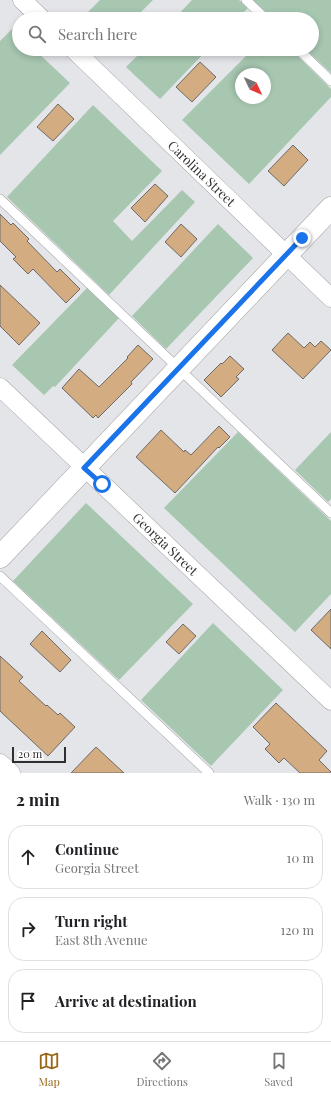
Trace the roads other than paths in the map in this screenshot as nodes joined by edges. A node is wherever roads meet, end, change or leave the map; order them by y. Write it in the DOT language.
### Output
graph roads {
  1 [pos="22,0"];
  2 [pos="246,0"];
  3 [pos="35,12"];
  4 [pos="259,12"];
  5 [pos="80,56"];
  6 [pos="305,56"];
  7 [pos="331,81"];
  8 [pos="0,199"];
  9 [pos="331,208"];
  10 [pos="286,256"];
  11 [pos="331,298"];
  12 [pos="178,369"];
  13 [pos="0,387"];
  14 [pos="84,468"];
  15 [pos="331,513"];
  16 [pos="0,557"];
  17 [pos="0,576"];
  18 [pos="331,701"];
  19 [pos="0,763"];
  20 [pos="11,773"];
  21 [pos="209,773"];
  1 -- 3 [label="street"];
  2 -- 4 [label="lane"];
  5 -- 10 [label="street, Carolina Street"];
  6 -- 7 [label="lane"];
  8 -- 12 [label="lane"];
  9 -- 10 [label="street"];
  10 -- 11 [label="street, Carolina Street"];
  10 -- 12 [label="street"];
  12 -- 14 [label="street"];
  12 -- 15 [label="lane"];
  13 -- 14 [label="street, Georgia Street"];
  14 -- 16 [label="street"];
  14 -- 18 [label="street, Georgia Street"];
  17 -- 21 [label="lane"];
  19 -- 20 [label="street"];
}
